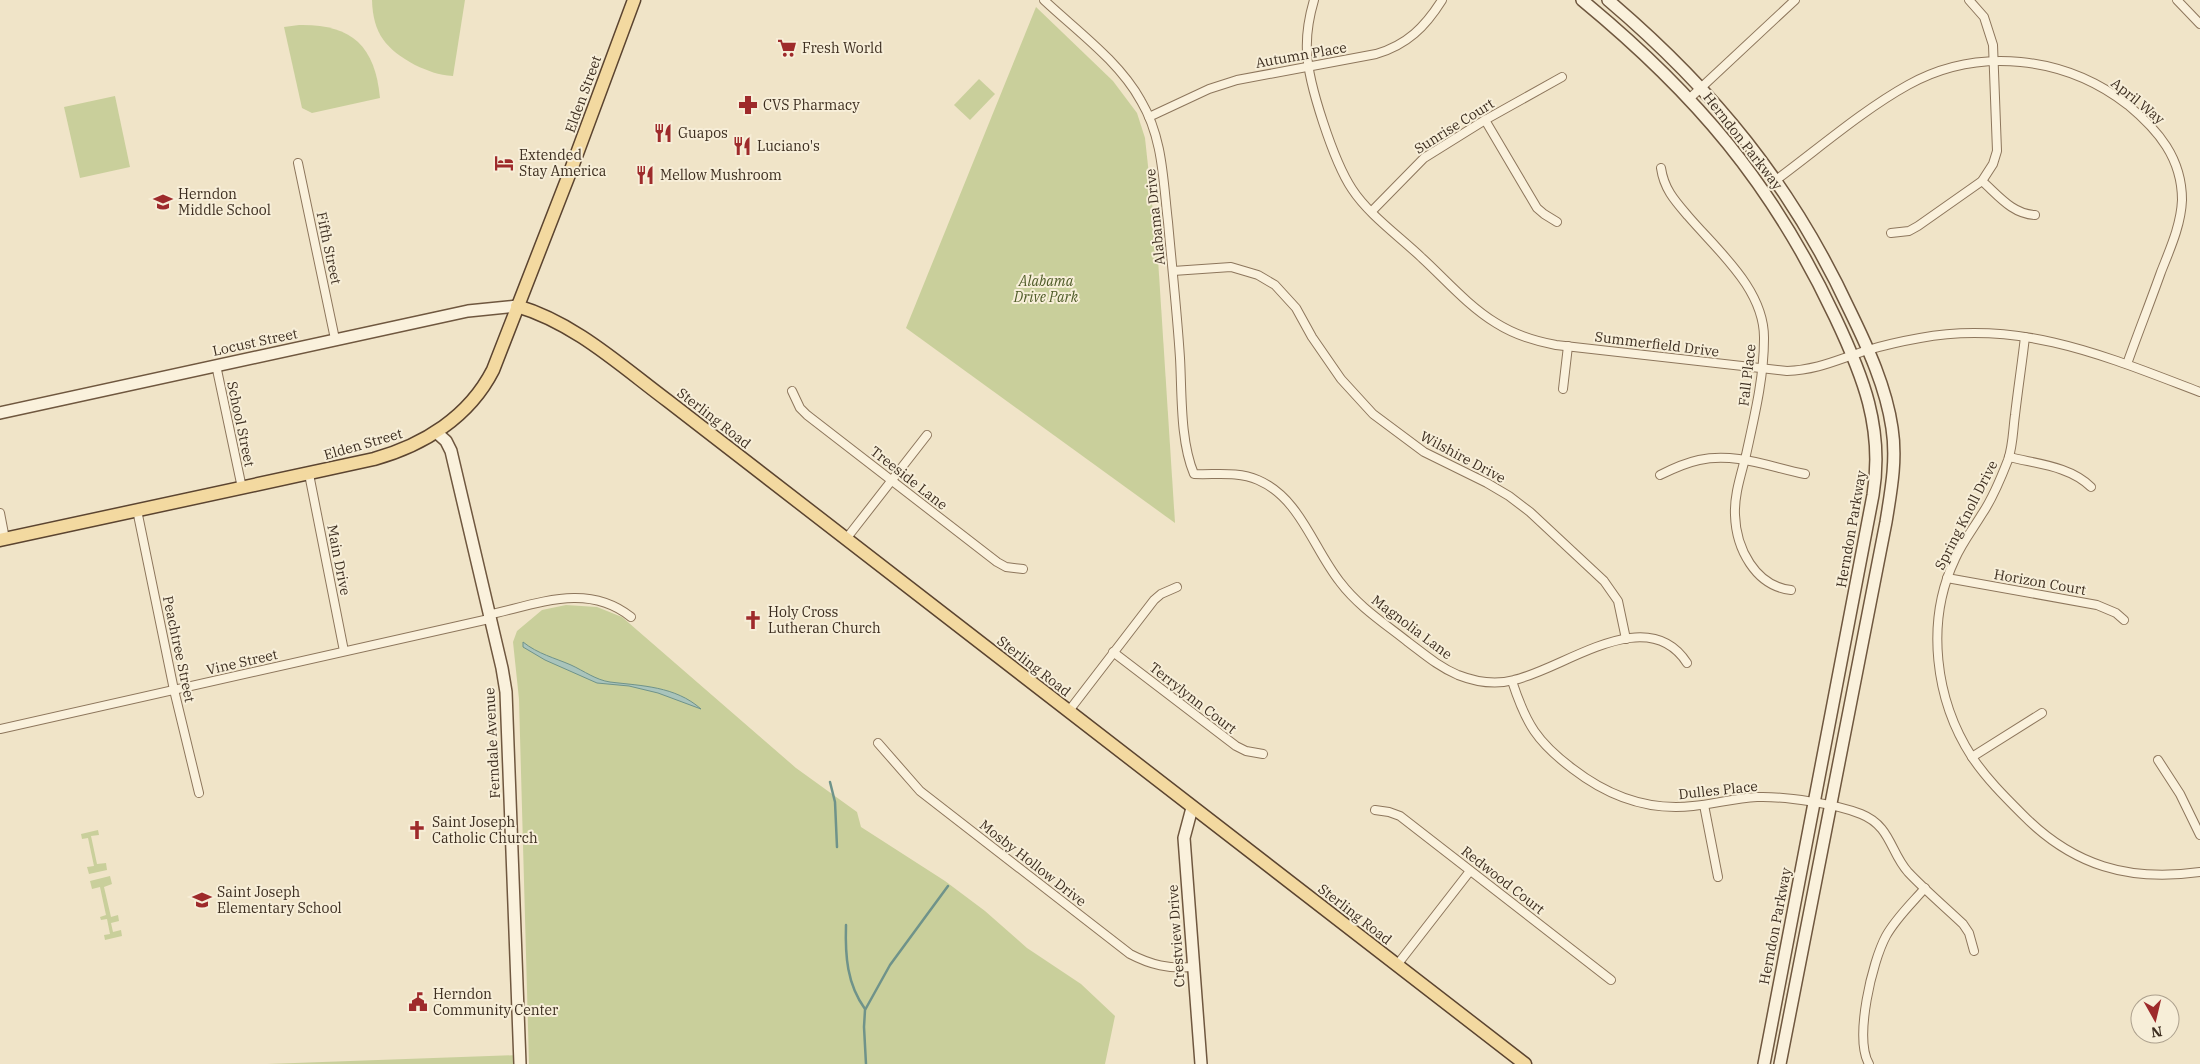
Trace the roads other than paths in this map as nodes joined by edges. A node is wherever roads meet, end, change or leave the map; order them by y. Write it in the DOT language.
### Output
graph roads {
  1 [pos="634,0"];
  2 [pos="1044,0"];
  3 [pos="1314,0"];
  4 [pos="1442,0"];
  5 [pos="1608,0"];
  6 [pos="1795,0"];
  7 [pos="1970,0"];
  8 [pos="2177,0"];
  9 [pos="1585,1"];
  10 [pos="2200,24"];
  11 [pos="1995,60"];
  12 [pos="1308,66"];
  13 [pos="1562,76"];
  14 [pos="1702,88"];
  15 [pos="1690,98"];
  16 [pos="1150,117"];
  17 [pos="1485,120"];
  18 [pos="298,163"];
  19 [pos="1661,168"];
  20 [pos="1776,180"];
  21 [pos="1982,181"];
  22 [pos="1372,211"];
  23 [pos="2035,215"];
  24 [pos="1557,222"];
  25 [pos="1891,233"];
  26 [pos="1173,271"];
  27 [pos="517,306"];
  28 [pos="2025,336"];
  29 [pos="335,339"];
  30 [pos="1568,346"];
  31 [pos="1868,350"];
  32 [pos="1852,356"];
  33 [pos="2127,364"];
  34 [pos="216,366"];
  35 [pos="1762,368"];
  36 [pos="1563,389"];
  37 [pos="792,391"];
  38 [pos="2200,392"];
  39 [pos="0,413"];
  40 [pos="436,432"];
  41 [pos="927,435"];
  42 [pos="2009,457"];
  43 [pos="1745,460"];
  44 [pos="309,474"];
  45 [pos="1194,474"];
  46 [pos="1805,474"];
  47 [pos="1660,475"];
  48 [pos="891,481"];
  49 [pos="2091,487"];
  50 [pos="242,488"];
  51 [pos="136,510"];
  52 [pos="0,513"];
  53 [pos="2,539"];
  54 [pos="846,539"];
  55 [pos="1023,569"];
  56 [pos="1947,578"];
  57 [pos="1177,587"];
  58 [pos="1791,590"];
  59 [pos="489,617"];
  60 [pos="631,617"];
  61 [pos="2124,620"];
  62 [pos="1626,639"];
  63 [pos="344,652"];
  64 [pos="1113,652"];
  65 [pos="1687,663"];
  66 [pos="1512,681"];
  67 [pos="174,690"];
  68 [pos="1068,712"];
  69 [pos="2042,712"];
  70 [pos="0,729"];
  71 [pos="878,743"];
  72 [pos="1263,754"];
  73 [pos="1972,757"];
  74 [pos="2158,760"];
  75 [pos="199,793"];
  76 [pos="1814,803"];
  77 [pos="1704,805"];
  78 [pos="1830,806"];
  79 [pos="1192,808"];
  80 [pos="1375,810"];
  81 [pos="2200,835"];
  82 [pos="1470,871"];
  83 [pos="2200,872"];
  84 [pos="1718,877"];
  85 [pos="1925,888"];
  86 [pos="1974,951"];
  87 [pos="1397,965"];
  88 [pos="1192,967"];
  89 [pos="1611,980"];
  90 [pos="520,1064"];
  91 [pos="1201,1064"];
  92 [pos="1525,1064"];
  93 [pos="1764,1064"];
  94 [pos="1780,1064"];
  95 [pos="1869,1064"];
  1 -- 27 [label="main road, Elden Street"];
  2 -- 16 [label="street, Alabama Drive"];
  3 -- 12 [label="street, Summerfield Drive"];
  4 -- 12 [label="street, Autumn Place"];
  5 -- 14 [label="main road, Herndon Parkway"];
  6 -- 14 [label="street"];
  7 -- 11 [label="street"];
  8 -- 10 [label="street"];
  9 -- 15 [label="main road, Herndon Parkway"];
  11 -- 20 [label="street, April Way"];
  11 -- 21 [label="street"];
  11 -- 33 [label="street, April Way"];
  12 -- 16 [label="street, Autumn Place"];
  12 -- 22 [label="street, Summerfield Drive"];
  13 -- 17 [label="street, Sunrise Court"];
  14 -- 15 [label="street"];
  14 -- 20 [label="main road, Herndon Parkway"];
  15 -- 32 [label="main road, Herndon Parkway"];
  16 -- 26 [label="street, Alabama Drive"];
  17 -- 22 [label="street, Sunrise Court"];
  17 -- 24 [label="street"];
  18 -- 29 [label="street, Fifth Street"];
  19 -- 35 [label="street, Fall Place"];
  20 -- 31 [label="main road, Herndon Parkway"];
  21 -- 23 [label="street"];
  21 -- 25 [label="street"];
  22 -- 30 [label="street, Summerfield Drive"];
  26 -- 45 [label="street, Alabama Drive"];
  26 -- 62 [label="street, Wilshire Drive"];
  27 -- 29 [label="main road, Locust Street"];
  27 -- 40 [label="main road, Elden Street"];
  27 -- 54 [label="main road, Sterling Road"];
  28 -- 31 [label="street, Summerfield Drive"];
  28 -- 33 [label="street, Summerfield Drive"];
  28 -- 42 [label="street, Spring Knoll Drive"];
  29 -- 34 [label="main road, Locust Street"];
  30 -- 35 [label="street, Summerfield Drive"];
  30 -- 36 [label="street"];
  31 -- 32 [label="street, Summerfield Drive"];
  31 -- 78 [label="main road, Herndon Parkway"];
  32 -- 35 [label="street, Summerfield Drive"];
  32 -- 76 [label="main road, Herndon Parkway"];
  33 -- 38 [label="street, Summerfield Drive"];
  34 -- 39 [label="main road, Locust Street"];
  34 -- 50 [label="street, School Street"];
  35 -- 43 [label="street, Fall Place"];
  37 -- 48 [label="street, Treeside Lane"];
  40 -- 44 [label="main road, Elden Street"];
  40 -- 59 [label="main road, Ferndale Avenue"];
  41 -- 48 [label="street"];
  42 -- 49 [label="street"];
  42 -- 56 [label="street, Spring Knoll Drive"];
  43 -- 46 [label="street"];
  43 -- 47 [label="street"];
  43 -- 58 [label="street, Fall Place"];
  44 -- 50 [label="main road, Elden Street"];
  44 -- 63 [label="street, Main Drive"];
  45 -- 66 [label="street, Magnolia Lane"];
  48 -- 54 [label="street"];
  48 -- 55 [label="street, Treeside Lane"];
  50 -- 51 [label="main road, Elden Street"];
  51 -- 53 [label="main road, Elden Street"];
  51 -- 67 [label="street, Peachtree Street"];
  52 -- 53 [label="street"];
  54 -- 68 [label="main road, Sterling Road"];
  56 -- 61 [label="street, Horizon Court"];
  56 -- 73 [label="street, Spring Knoll Drive"];
  57 -- 64 [label="street"];
  59 -- 60 [label="street, Vine Street"];
  59 -- 63 [label="street, Vine Street"];
  59 -- 90 [label="main road, Ferndale Avenue"];
  62 -- 65 [label="street, Magnolia Lane"];
  62 -- 66 [label="street, Magnolia Lane"];
  63 -- 67 [label="street, Vine Street"];
  64 -- 68 [label="street"];
  64 -- 72 [label="street, Terrylynn Court"];
  66 -- 77 [label="street, Dulles Place"];
  67 -- 70 [label="street, Vine Street"];
  67 -- 75 [label="street, Peachtree Street"];
  68 -- 79 [label="main road, Sterling Road"];
  69 -- 73 [label="street"];
  71 -- 88 [label="street, Mosby Hollow Drive"];
  73 -- 83 [label="street, Spring Knoll Drive"];
  74 -- 81 [label="street"];
  76 -- 77 [label="street, Dulles Place"];
  76 -- 78 [label="street, Dulles Place"];
  76 -- 93 [label="main road, Herndon Parkway"];
  77 -- 84 [label="street"];
  78 -- 85 [label="street, Dulles Place"];
  78 -- 94 [label="main road, Herndon Parkway"];
  79 -- 87 [label="main road, Sterling Road"];
  79 -- 88 [label="main road, Crestview Drive"];
  80 -- 82 [label="street, Redwood Court"];
  82 -- 87 [label="street"];
  82 -- 89 [label="street, Redwood Court"];
  85 -- 86 [label="street, Dulles Place"];
  85 -- 95 [label="street"];
  87 -- 92 [label="main road, Sterling Road"];
  88 -- 91 [label="main road, Crestview Drive"];
}
